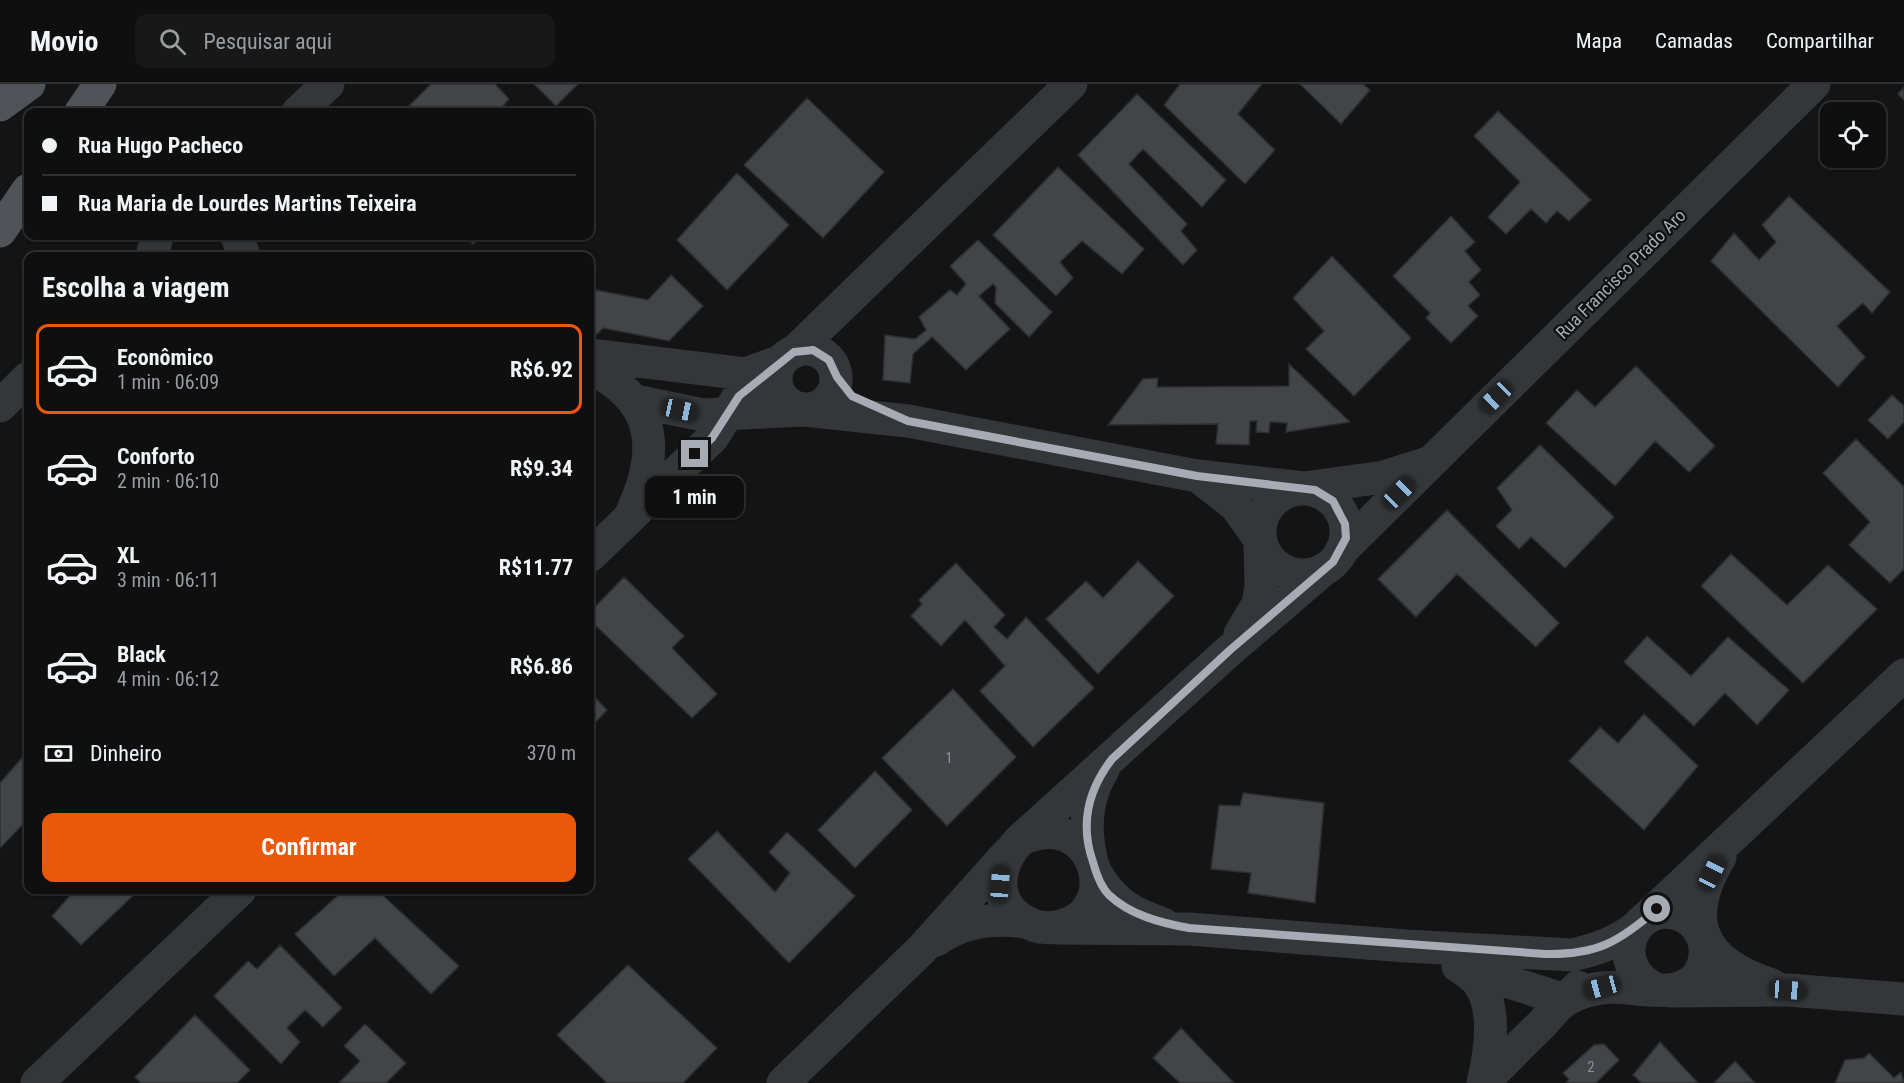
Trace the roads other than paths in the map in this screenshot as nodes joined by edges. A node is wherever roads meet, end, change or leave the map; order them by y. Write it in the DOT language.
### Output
graph roads {
  1 [pos="29,84"];
  2 [pos="100,84"];
  3 [pos="328,84"];
  4 [pos="1071,84"];
  5 [pos="1814,84"];
  6 [pos="0,105"];
  7 [pos="84,108"];
  8 [pos="302,108"];
  9 [pos="24,196"];
  10 [pos="0,231"];
  11 [pos="864,284"];
  12 [pos="790,355"];
  13 [pos="594,356"];
  14 [pos="594,370"];
  15 [pos="835,373"];
  16 [pos="24,382"];
  17 [pos="635,401"];
  18 [pos="0,406"];
  19 [pos="804,410"];
  20 [pos="729,414"];
  21 [pos="908,421"];
  22 [pos="1428,463"];
  23 [pos="1197,476"];
  24 [pos="1304,488"];
  25 [pos="628,519"];
  26 [pos="1260,540"];
  27 [pos="594,552"];
  28 [pos="1332,561"];
  29 [pos="1230,650"];
  30 [pos="1904,675"];
  31 [pos="1112,759"];
  32 [pos="1729,843"];
  33 [pos="1014,846"];
  34 [pos="1094,866"];
  35 [pos="236,894"];
  36 [pos="1039,925"];
  37 [pos="1636,927"];
  38 [pos="1189,928"];
  39 [pos="1703,938"];
  40 [pos="1406,946"];
  41 [pos="922,949"];
  42 [pos="1459,966"];
  43 [pos="1665,990"];
  44 [pos="1788,990"];
  45 [pos="1904,999"];
  46 [pos="1565,1000"];
  47 [pos="37,1083"];
  48 [pos="783,1083"];
  49 [pos="1483,1083"];
  1 -- 6 [label="main road"];
  2 -- 7 [label="main road"];
  3 -- 8 [label="street"];
  4 -- 11 [label="street"];
  5 -- 22 [label="street, Rua Francisco Prado Aro"];
  9 -- 10 [label="main road"];
  11 -- 12 [label="street"];
  11 -- 15 [label="street"];
  12 -- 13 [label="street"];
  12 -- 15 [label="street"];
  12 -- 19 [label="street"];
  12 -- 20 [label="street"];
  14 -- 17 [label="street"];
  15 -- 19 [label="street"];
  15 -- 21 [label="street"];
  16 -- 18 [label="street"];
  17 -- 20 [label="street"];
  17 -- 25 [label="street"];
  19 -- 20 [label="street"];
  19 -- 21 [label="street"];
  20 -- 25 [label="street"];
  21 -- 23 [label="street"];
  22 -- 24 [label="street, Rua Francisco Prado Aro"];
  22 -- 28 [label="street, Rua Francisco Prado Aro"];
  23 -- 24 [label="street"];
  23 -- 26 [label="street"];
  24 -- 26 [label="street"];
  24 -- 28 [label="street"];
  25 -- 27 [label="street"];
  26 -- 28 [label="street"];
  26 -- 29 [label="street, Rua Francisco Prado Aro"];
  28 -- 29 [label="street, Rua Francisco Prado Aro"];
  29 -- 31 [label="street, Rua Francisco Prado Aro"];
  30 -- 32 [label="street"];
  31 -- 33 [label="street, Rua Francisco Prado Aro"];
  31 -- 34 [label="street, Rua Francisco Prado Aro"];
  32 -- 37 [label="street"];
  32 -- 39 [label="street"];
  33 -- 34 [label="street"];
  33 -- 36 [label="street"];
  33 -- 41 [label="street, Rua Francisco Prado Aro"];
  34 -- 36 [label="street"];
  34 -- 38 [label="street"];
  35 -- 47 [label="street"];
  36 -- 38 [label="street, Rua Francisco Prado Aro"];
  36 -- 41 [label="street, Rua Francisco Prado Aro"];
  37 -- 39 [label="street"];
  37 -- 40 [label="street"];
  37 -- 43 [label="street"];
  37 -- 46 [label="street"];
  38 -- 40 [label="street"];
  39 -- 43 [label="street"];
  39 -- 44 [label="street"];
  40 -- 42 [label="street"];
  41 -- 48 [label="street, Rua Francisco Prado Aro"];
  42 -- 46 [label="street"];
  42 -- 49 [label="street"];
  43 -- 44 [label="street"];
  43 -- 46 [label="street"];
  44 -- 45 [label="street"];
  46 -- 49 [label="street"];
}
